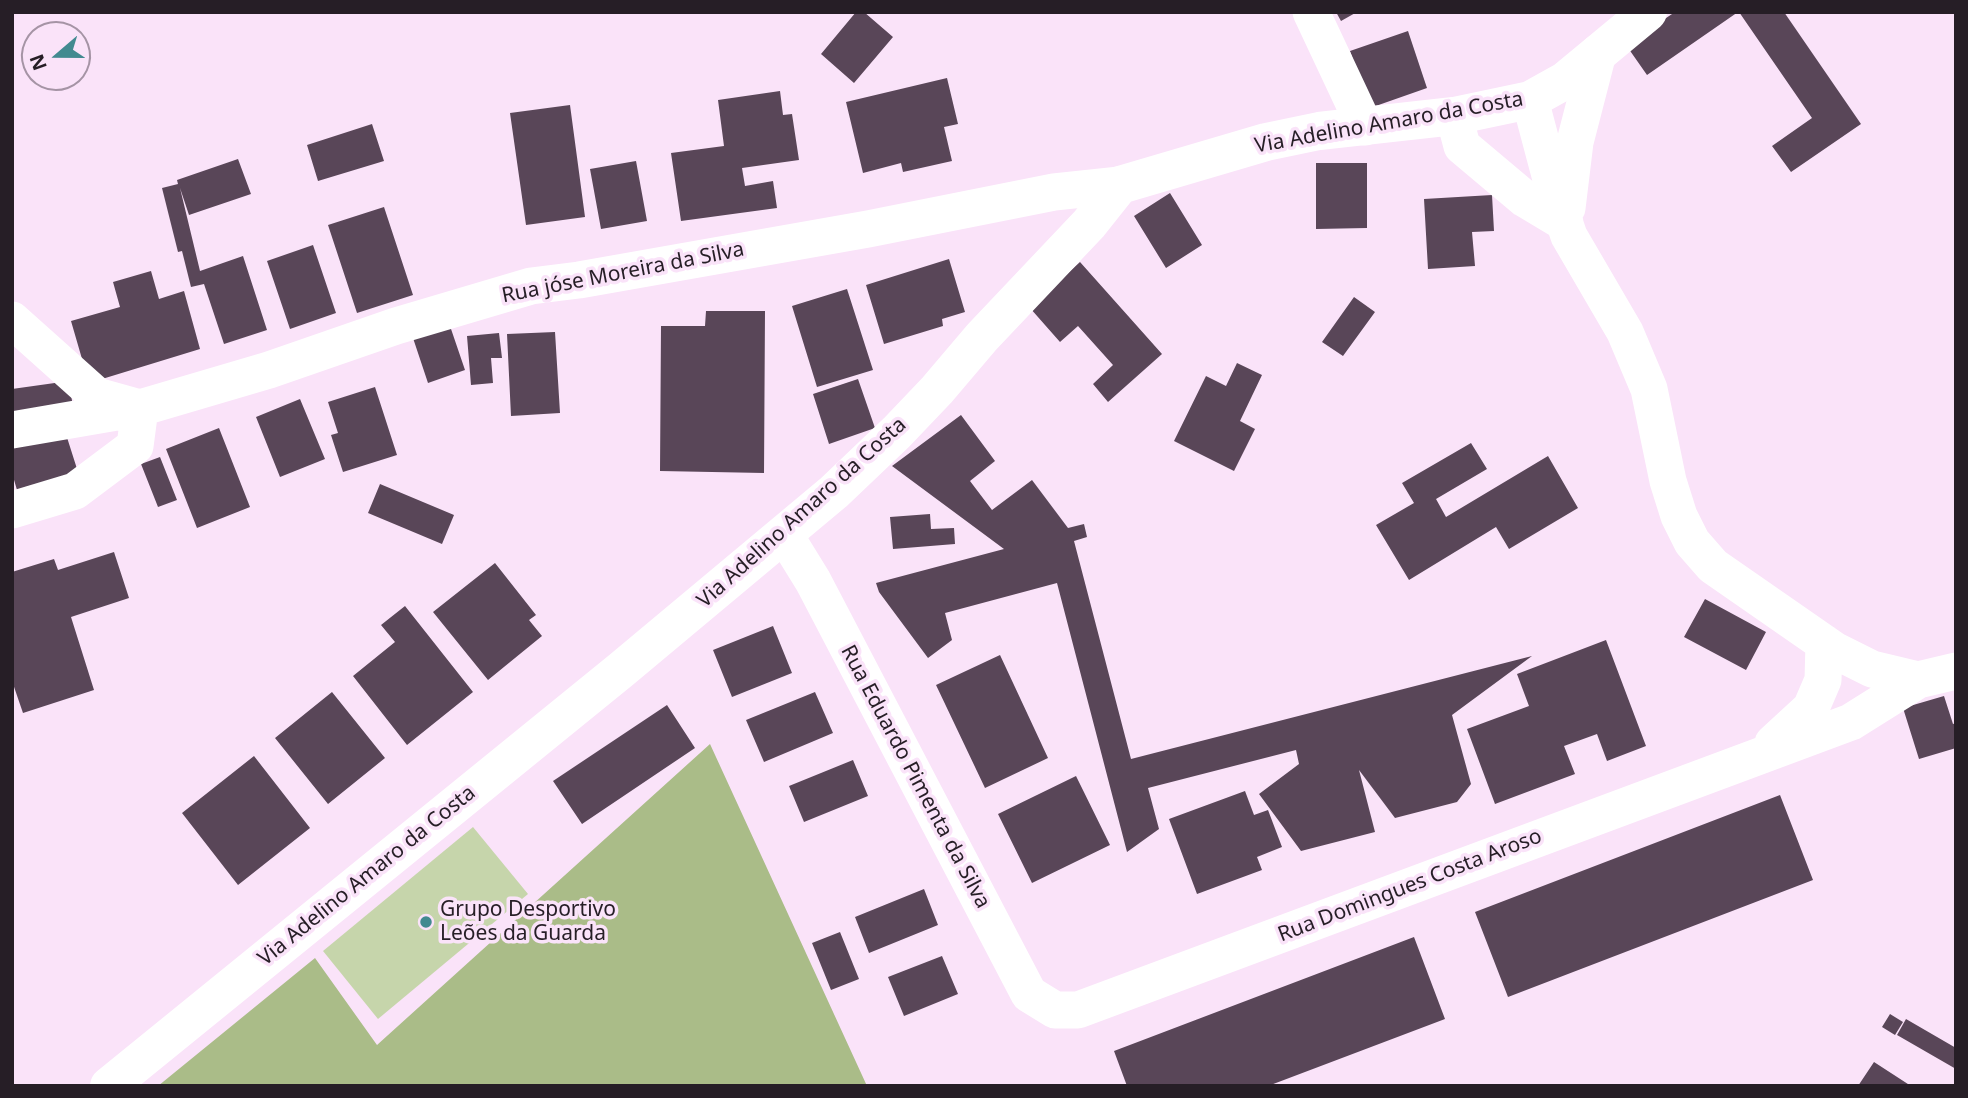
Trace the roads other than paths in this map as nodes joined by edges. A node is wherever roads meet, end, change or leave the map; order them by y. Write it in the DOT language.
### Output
graph roads {
  1 [pos="1311,12"];
  2 [pos="1648,12"];
  3 [pos="1598,53"];
  4 [pos="1530,100"];
  5 [pos="1454,116"];
  6 [pos="1365,127"];
  7 [pos="1120,185"];
  8 [pos="1565,223"];
  9 [pos="12,320"];
  10 [pos="140,408"];
  11 [pos="12,430"];
  12 [pos="12,510"];
  13 [pos="784,534"];
  14 [pos="1824,643"];
  15 [pos="1956,671"];
  16 [pos="1918,680"];
  17 [pos="1762,754"];
  18 [pos="1055,1010"];
  19 [pos="109,1086"];
  1 -- 6 [label="street"];
  2 -- 3 [label="main road, Via Adelino Amaro da Costa"];
  3 -- 4 [label="main road, Via Adelino Amaro da Costa"];
  3 -- 8 [label="street"];
  4 -- 5 [label="main road, Via Adelino Amaro da Costa"];
  4 -- 8 [label="street"];
  5 -- 6 [label="main road, Via Adelino Amaro da Costa"];
  5 -- 8 [label="street"];
  6 -- 7 [label="main road, Via Adelino Amaro da Costa"];
  7 -- 10 [label="street, Rua jóse Moreira da Silva"];
  7 -- 13 [label="main road, Via Adelino Amaro da Costa"];
  8 -- 14 [label="street"];
  9 -- 10 [label="street"];
  10 -- 11 [label="street, Rua jóse Moreira da Silva"];
  10 -- 12 [label="street"];
  13 -- 18 [label="street, Rua Eduardo Pimenta da Silva"];
  13 -- 19 [label="main road, Via Adelino Amaro da Costa"];
  14 -- 16 [label="street"];
  14 -- 17 [label="street, Rua Domingues Costa Aroso"];
  15 -- 16 [label="street"];
  16 -- 17 [label="street, Rua Domingues Costa Aroso"];
  17 -- 18 [label="street, Rua Domingues Costa Aroso"];
}
